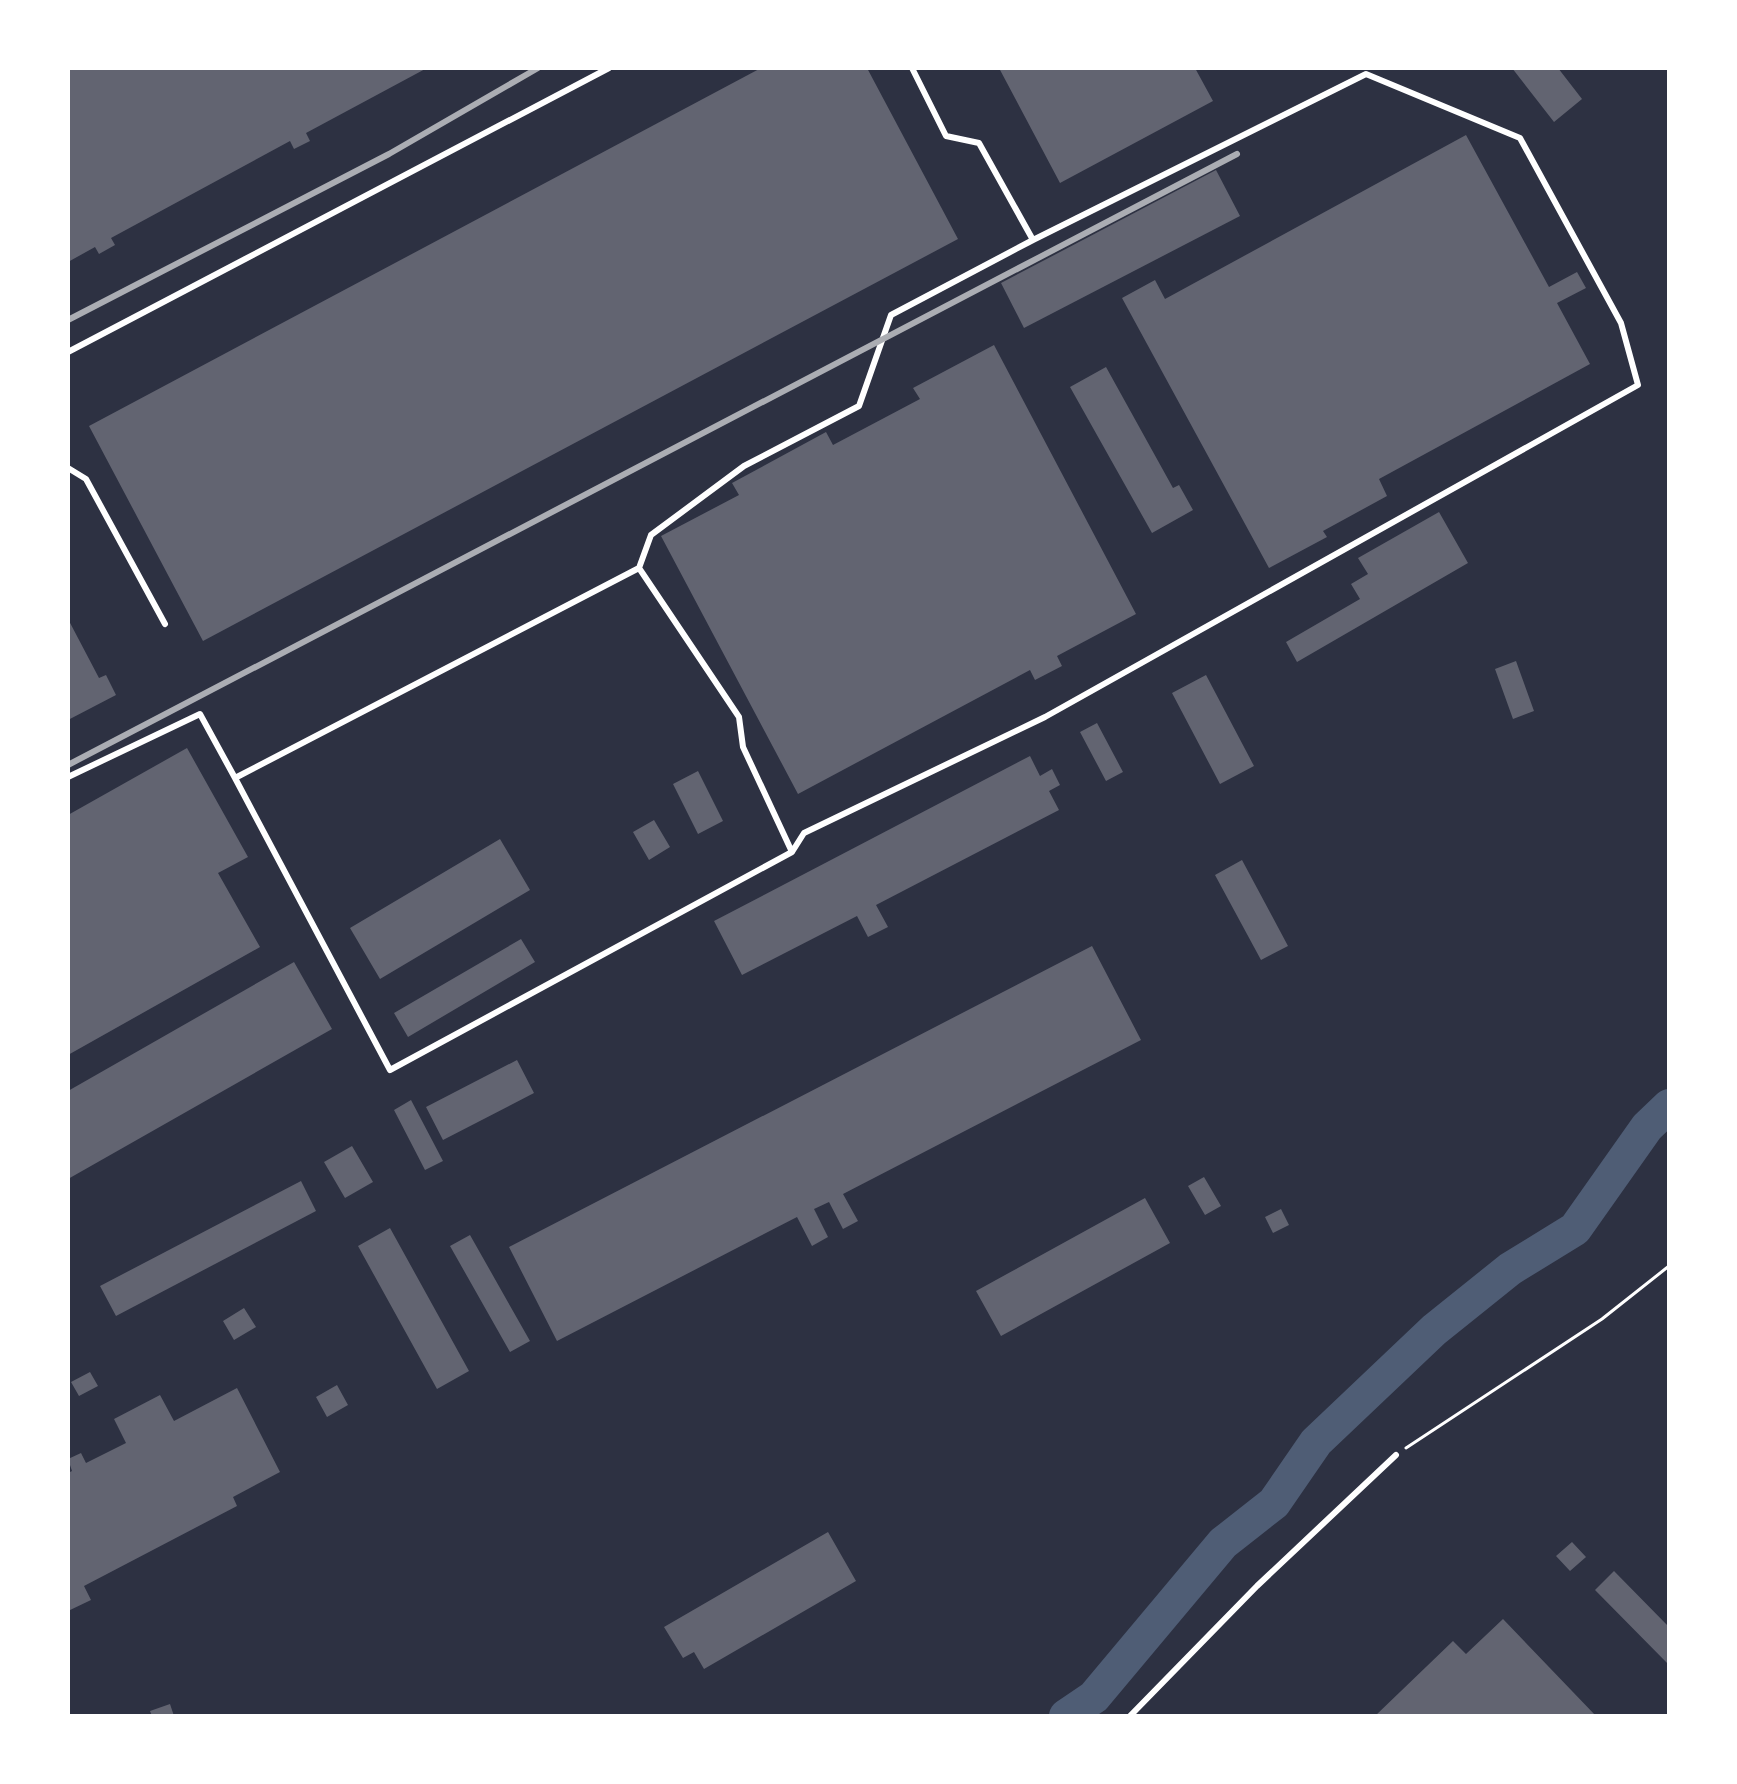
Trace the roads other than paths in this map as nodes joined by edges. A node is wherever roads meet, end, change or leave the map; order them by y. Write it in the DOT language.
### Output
graph roads {
  1 [pos="609,68"];
  2 [pos="912,68"];
  3 [pos="1033,240"];
  4 [pos="68,352"];
  5 [pos="68,468"];
  6 [pos="639,568"];
  7 [pos="165,624"];
  8 [pos="68,777"];
  9 [pos="235,778"];
  10 [pos="792,852"];
  11 [pos="1396,1455"];
  12 [pos="1130,1716"];
  1 -- 4 [label="lane"];
  2 -- 3 [label="lane"];
  3 -- 6 [label="lane"];
  3 -- 10 [label="lane"];
  5 -- 7 [label="lane"];
  6 -- 9 [label="lane"];
  6 -- 10 [label="lane"];
  8 -- 9 [label="lane"];
  9 -- 10 [label="lane"];
  11 -- 12 [label="lane"];
}
